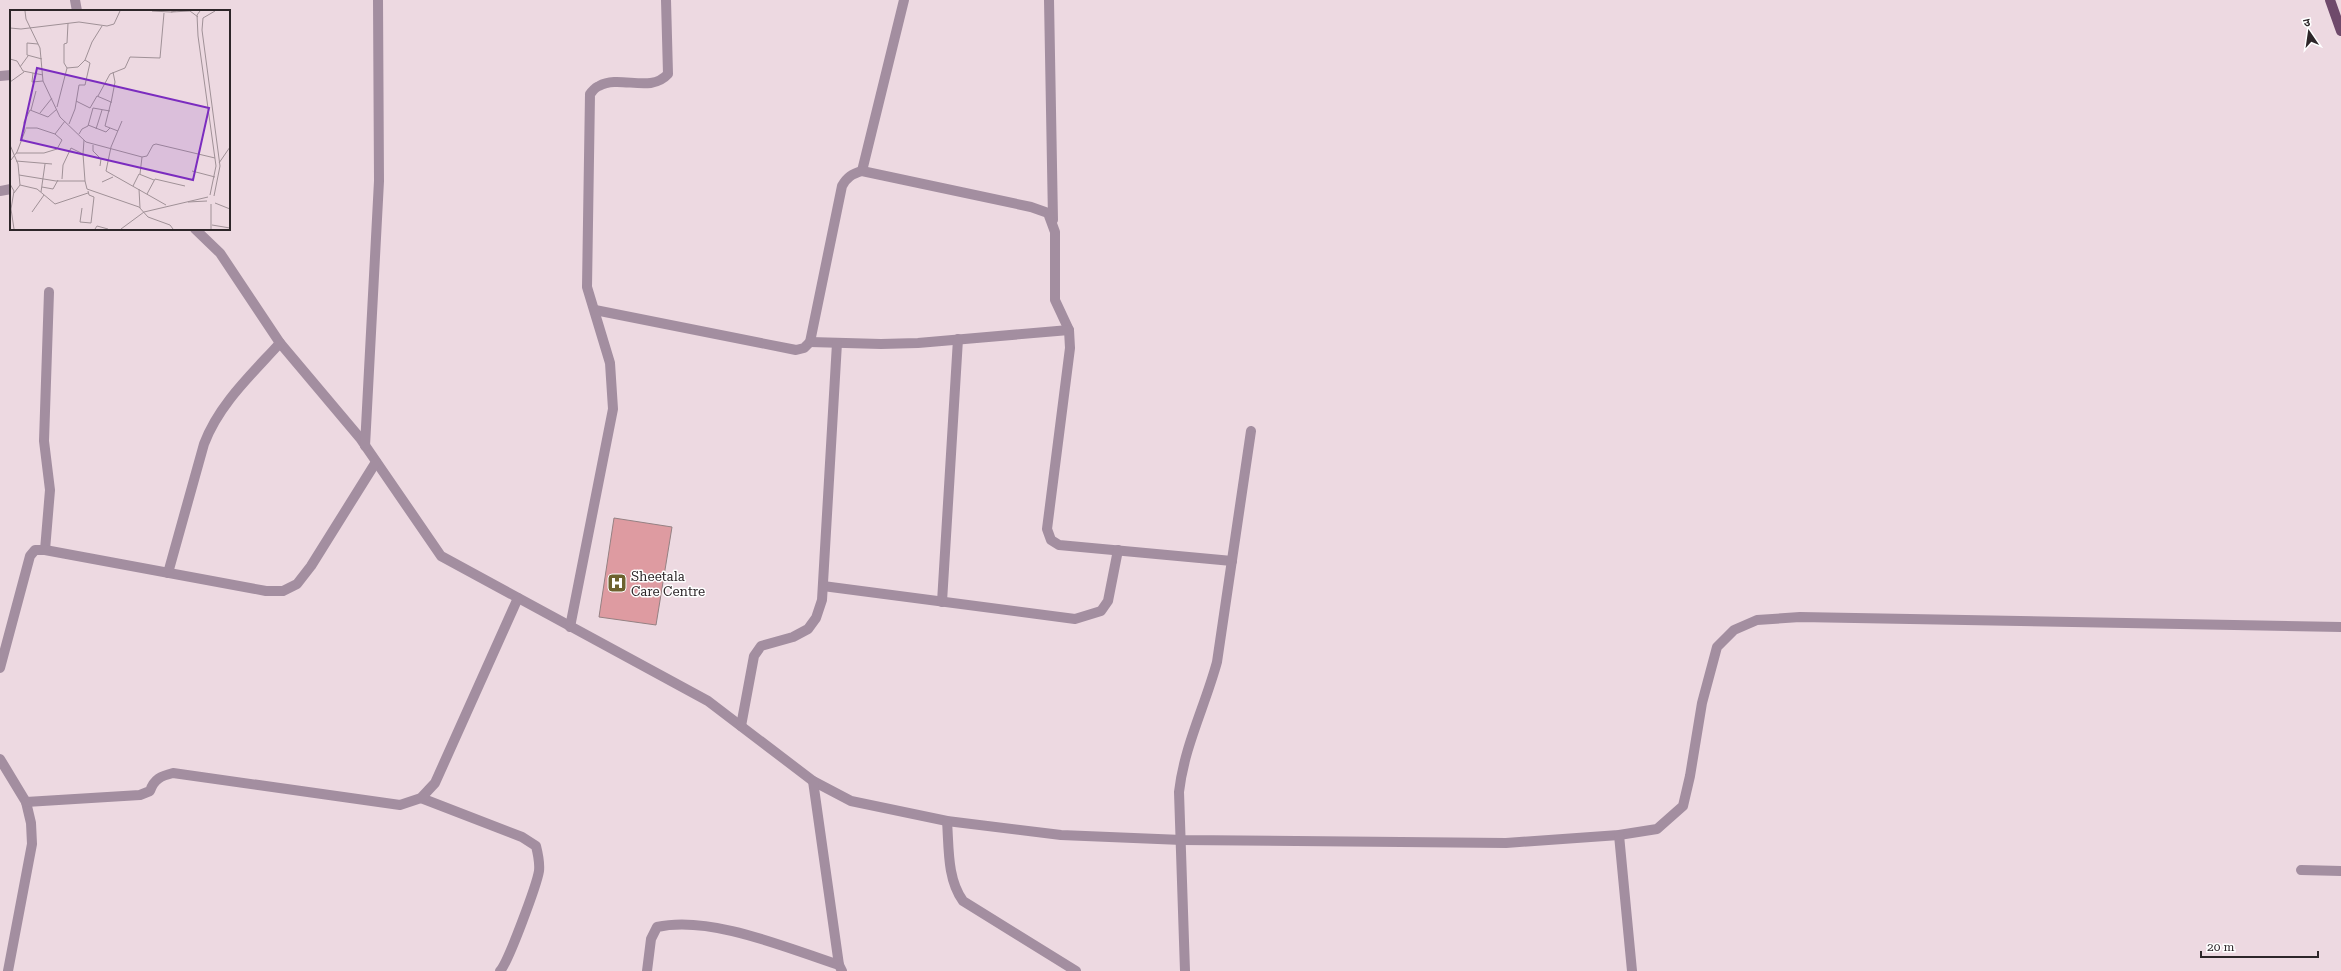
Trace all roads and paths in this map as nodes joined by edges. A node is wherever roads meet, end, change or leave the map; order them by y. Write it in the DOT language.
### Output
graph roads {
  1 [pos="75,0"];
  2 [pos="378,0"];
  3 [pos="666,0"];
  4 [pos="904,0"];
  5 [pos="1049,0"];
  6 [pos="2330,0"];
  7 [pos="77,10"];
  8 [pos="2341,31"];
  9 [pos="10,75"];
  10 [pos="0,76"];
  11 [pos="862,171"];
  12 [pos="10,189"];
  13 [pos="0,191"];
  14 [pos="1053,221"];
  15 [pos="196,230"];
  16 [pos="49,292"];
  17 [pos="595,310"];
  18 [pos="1069,330"];
  19 [pos="958,339"];
  20 [pos="810,342"];
  21 [pos="280,343"];
  22 [pos="837,343"];
  23 [pos="1251,432"];
  24 [pos="365,446"];
  25 [pos="376,462"];
  26 [pos="45,550"];
  27 [pos="1118,550"];
  28 [pos="1232,561"];
  29 [pos="168,573"];
  30 [pos="823,586"];
  31 [pos="518,598"];
  32 [pos="942,602"];
  33 [pos="570,627"];
  34 [pos="2341,627"];
  35 [pos="0,668"];
  36 [pos="741,726"];
  37 [pos="0,759"];
  38 [pos="812,782"];
  39 [pos="420,798"];
  40 [pos="26,802"];
  41 [pos="947,821"];
  42 [pos="1619,835"];
  43 [pos="1182,840"];
  44 [pos="2301,870"];
  45 [pos="2341,871"];
  46 [pos="840,968"];
  47 [pos="8,971"];
  48 [pos="500,971"];
  49 [pos="647,971"];
  50 [pos="1076,971"];
  51 [pos="1185,971"];
  52 [pos="1632,971"];
  1 -- 7 [label="street"];
  2 -- 24 [label="street"];
  3 -- 17 [label="street"];
  4 -- 11 [label="street"];
  5 -- 14 [label="street"];
  6 -- 8 [label="main road"];
  9 -- 10 [label="street"];
  11 -- 14 [label="street"];
  11 -- 20 [label="street"];
  12 -- 13 [label="street"];
  14 -- 18 [label="street"];
  15 -- 21 [label="street"];
  16 -- 26 [label="street"];
  17 -- 20 [label="street"];
  17 -- 33 [label="street"];
  18 -- 19 [label="street"];
  18 -- 27 [label="street"];
  19 -- 22 [label="street"];
  19 -- 32 [label="street"];
  20 -- 22 [label="street"];
  21 -- 24 [label="street"];
  21 -- 29 [label="street"];
  22 -- 30 [label="street"];
  23 -- 28 [label="street"];
  24 -- 25 [label="street"];
  25 -- 29 [label="street"];
  25 -- 31 [label="street"];
  26 -- 29 [label="street"];
  26 -- 35 [label="street"];
  27 -- 28 [label="street"];
  27 -- 32 [label="street"];
  28 -- 43 [label="street"];
  30 -- 32 [label="street"];
  30 -- 36 [label="street"];
  31 -- 33 [label="street"];
  31 -- 39 [label="street"];
  33 -- 36 [label="street"];
  34 -- 42 [label="street"];
  36 -- 38 [label="street"];
  37 -- 40 [label="street"];
  38 -- 41 [label="street"];
  38 -- 46 [label="street"];
  39 -- 40 [label="street"];
  39 -- 48 [label="street"];
  40 -- 47 [label="street"];
  41 -- 43 [label="street"];
  41 -- 50 [label="street"];
  42 -- 43 [label="street"];
  42 -- 52 [label="street"];
  43 -- 51 [label="street"];
  44 -- 45 [label="street"];
  46 -- 49 [label="street"];
}
